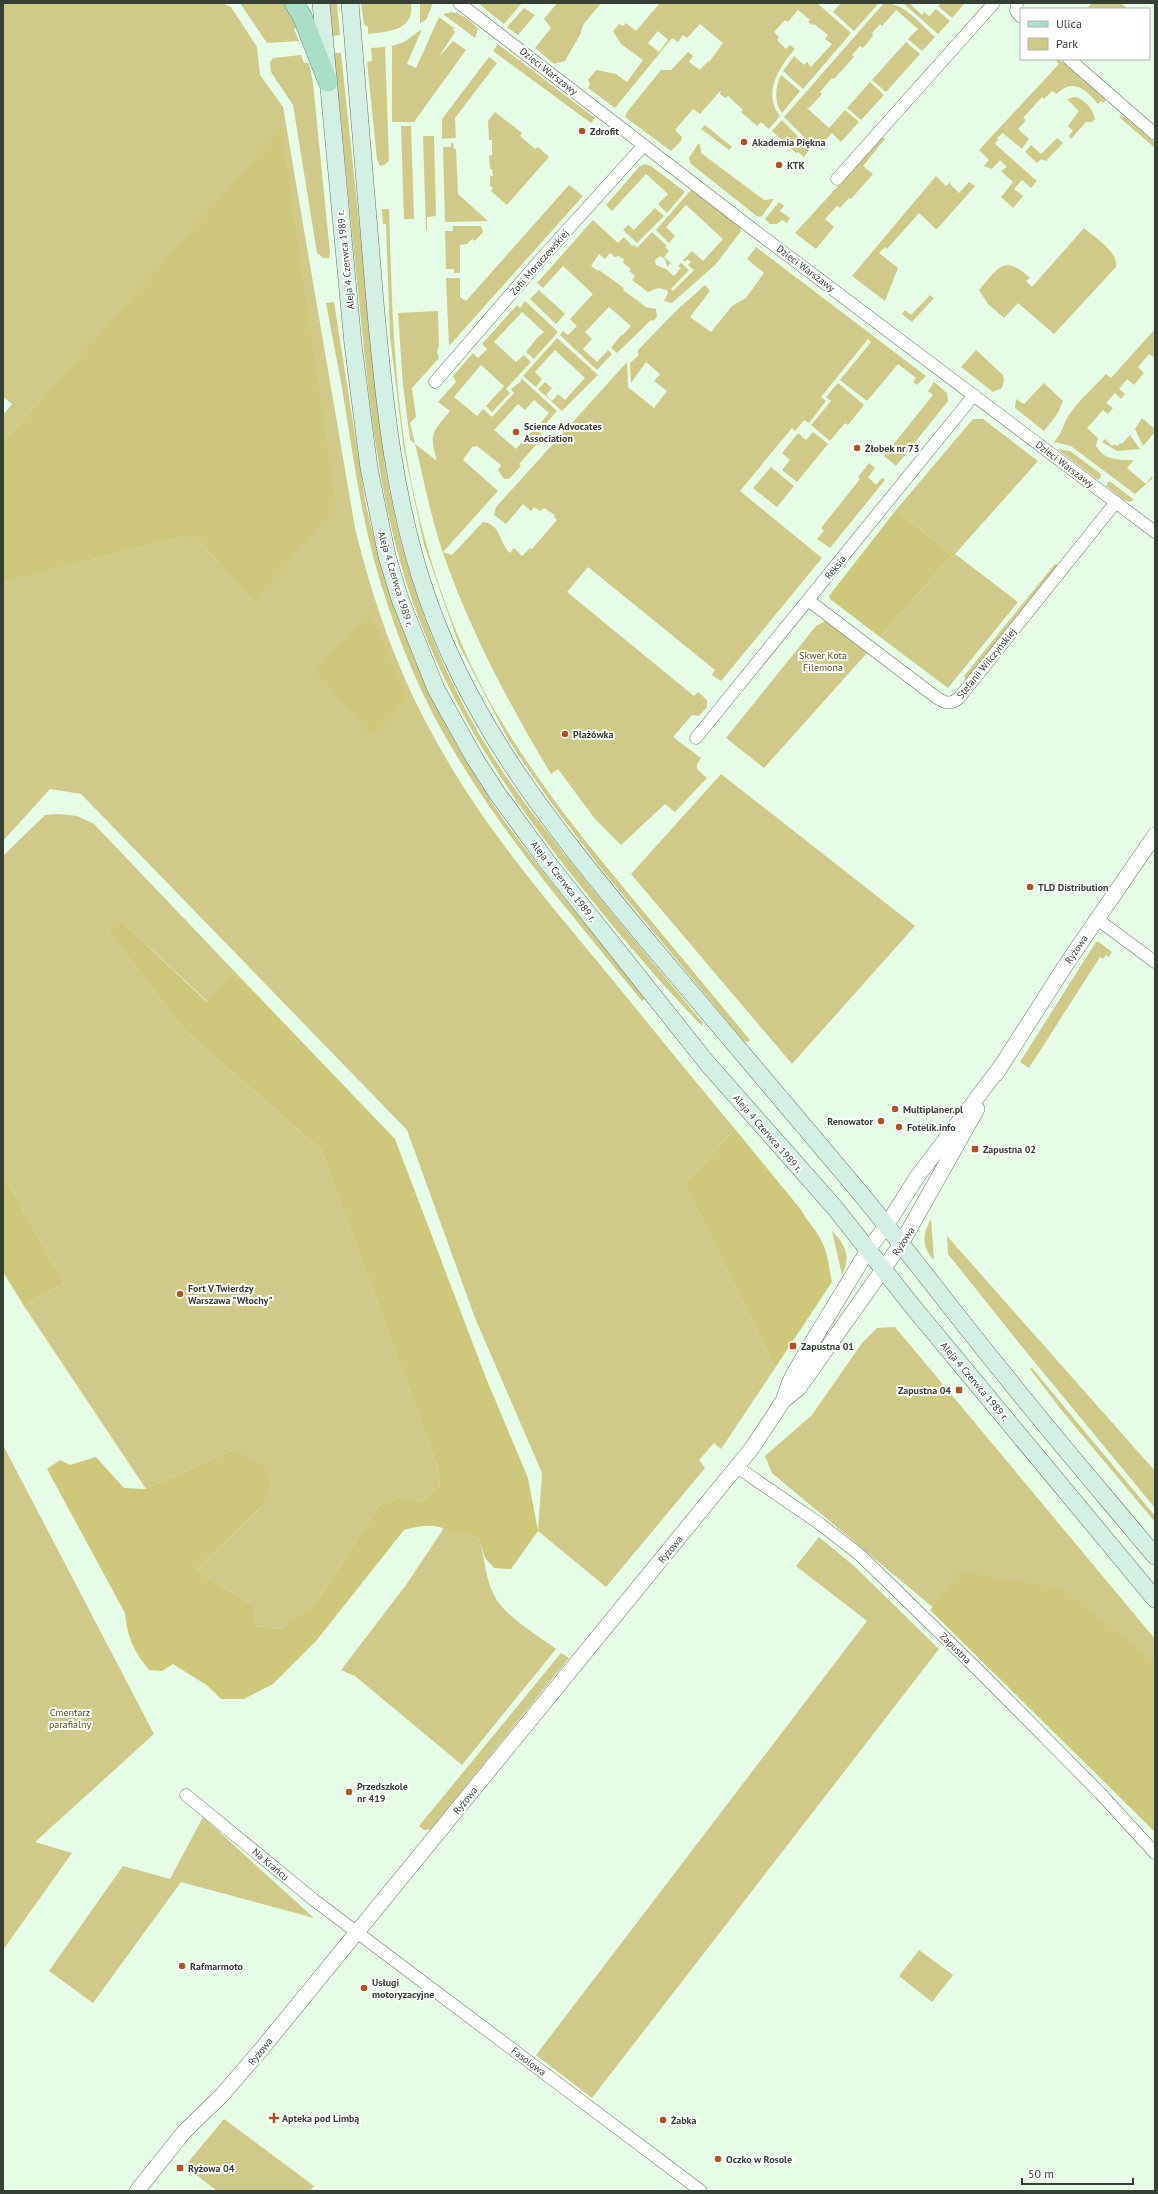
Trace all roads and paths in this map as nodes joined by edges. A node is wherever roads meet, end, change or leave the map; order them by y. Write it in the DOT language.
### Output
graph roads {
  1 [pos="294,3"];
  2 [pos="321,3"];
  3 [pos="350,3"];
  4 [pos="459,3"];
  5 [pos="994,3"];
  6 [pos="1017,3"];
  7 [pos="1020,16"];
  8 [pos="1070,60"];
  9 [pos="328,82"];
  10 [pos="1155,134"];
  11 [pos="644,145"];
  12 [pos="837,179"];
  13 [pos="435,382"];
  14 [pos="974,395"];
  15 [pos="1116,502"];
  16 [pos="1155,532"];
  17 [pos="808,600"];
  18 [pos="696,738"];
  19 [pos="1155,835"];
  20 [pos="1097,918"];
  21 [pos="1155,962"];
  22 [pos="1001,1066"];
  23 [pos="886,1226"];
  24 [pos="901,1244"];
  25 [pos="868,1250"];
  26 [pos="883,1270"];
  27 [pos="784,1401"];
  28 [pos="737,1466"];
  29 [pos="1155,1556"];
  30 [pos="1155,1600"];
  31 [pos="186,1795"];
  32 [pos="1155,1852"];
  33 [pos="357,1932"];
  34 [pos="137,2191"];
  35 [pos="701,2191"];
  1 -- 9 [label="main road"];
  2 -- 9 [label="main road, Aleja 4 Czerwca 1989 r."];
  3 -- 23 [label="main road"];
  4 -- 11 [label="street, Dzieci Warszawy"];
  5 -- 12 [label="street"];
  6 -- 7 [label="street"];
  8 -- 10 [label="street"];
  9 -- 25 [label="main road, Aleja 4 Czerwca 1989 r."];
  11 -- 13 [label="street, Zofii Moraczewskiej"];
  11 -- 14 [label="street, Dzieci Warszawy"];
  14 -- 15 [label="street, Dzieci Warszawy"];
  14 -- 17 [label="street, Reksia"];
  15 -- 16 [label="street, Dzieci Warszawy"];
  15 -- 17 [label="street, Stefanii Wilczyńskiej"];
  17 -- 18 [label="street, Reksia"];
  19 -- 20 [label="street, Ryżowa"];
  20 -- 21 [label="street"];
  20 -- 22 [label="street, Ryżowa"];
  22 -- 23 [label="street, Ryżowa"];
  22 -- 24 [label="street, Ryżowa"];
  23 -- 24 [label="main road"];
  23 -- 25 [label="street, Ryżowa"];
  24 -- 26 [label="street, Ryżowa"];
  24 -- 29 [label="main road"];
  25 -- 26 [label="main road, Aleja 4 Czerwca 1989 r."];
  25 -- 27 [label="street, Ryżowa"];
  26 -- 27 [label="street, Ryżowa"];
  26 -- 30 [label="main road, Aleja 4 Czerwca 1989 r."];
  27 -- 28 [label="street, Ryżowa"];
  28 -- 32 [label="street, Zapustna"];
  28 -- 33 [label="street, Ryżowa"];
  31 -- 33 [label="street, Na Krańcu"];
  33 -- 34 [label="street, Ryżowa"];
  33 -- 35 [label="street, Fasolowa"];
}
